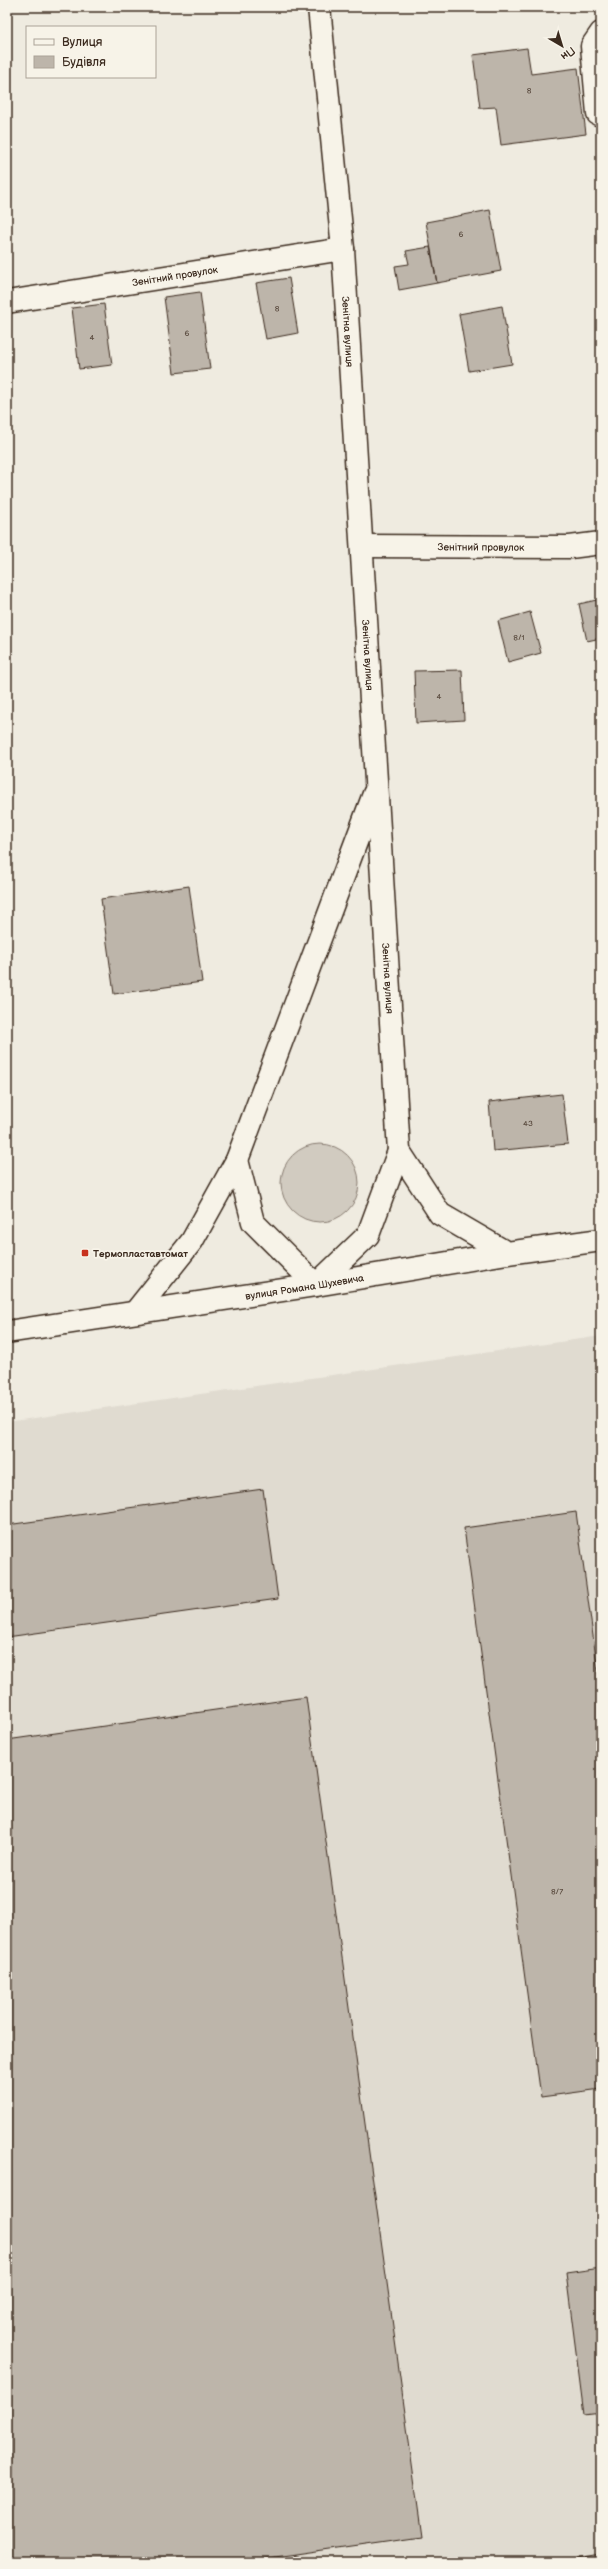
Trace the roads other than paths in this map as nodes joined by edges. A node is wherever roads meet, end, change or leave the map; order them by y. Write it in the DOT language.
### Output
graph roads {
  1 [pos="318,7"];
  2 [pos="601,33"];
  3 [pos="598,114"];
  4 [pos="343,249"];
  5 [pos="7,302"];
  6 [pos="601,543"];
  7 [pos="362,546"];
  8 [pos="377,788"];
  9 [pos="399,1151"];
  10 [pos="237,1160"];
  11 [pos="601,1240"];
  12 [pos="507,1253"];
  13 [pos="316,1286"];
  14 [pos="136,1311"];
  15 [pos="7,1332"];
  1 -- 4 [label="street, Зенітна вулиця"];
  2 -- 3 [label="street"];
  4 -- 5 [label="street, Зенітний провулок"];
  4 -- 7 [label="street, Зенітна вулиця"];
  6 -- 7 [label="street, Зенітний провулок"];
  7 -- 8 [label="street, Зенітна вулиця"];
  8 -- 9 [label="street, Зенітна вулиця"];
  8 -- 10 [label="street"];
  9 -- 12 [label="street, Зенітна вулиця"];
  9 -- 13 [label="street"];
  10 -- 13 [label="street"];
  10 -- 14 [label="street"];
  11 -- 12 [label="street, вулиця Романа Шухевича"];
  12 -- 13 [label="street, вулиця Романа Шухевича"];
  13 -- 14 [label="street, вулиця Романа Шухевича"];
  14 -- 15 [label="street, вулиця Романа Шухевича"];
}
